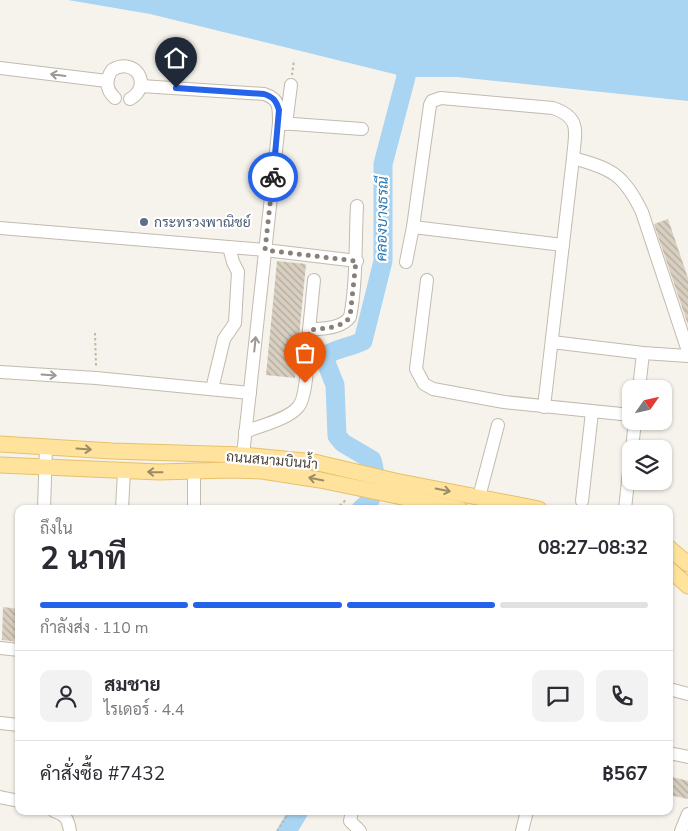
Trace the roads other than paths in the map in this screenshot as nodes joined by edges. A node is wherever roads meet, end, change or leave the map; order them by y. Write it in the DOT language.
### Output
graph roads {
  1 [pos="0,68"];
  2 [pos="107,81"];
  3 [pos="291,85"];
  4 [pos="141,86"];
  5 [pos="115,98"];
  6 [pos="130,99"];
  7 [pos="283,124"];
  8 [pos="362,129"];
  9 [pos="573,158"];
  10 [pos="357,206"];
  11 [pos="413,227"];
  12 [pos="0,228"];
  13 [pos="563,245"];
  14 [pos="229,247"];
  15 [pos="265,250"];
  16 [pos="356,261"];
  17 [pos="406,262"];
  18 [pos="314,280"];
  19 [pos="427,280"];
  20 [pos="683,322"];
  21 [pos="309,330"];
  22 [pos="552,342"];
  23 [pos="688,351"];
  24 [pos="644,353"];
  25 [pos="688,356"];
  26 [pos="0,372"];
  27 [pos="640,380"];
  28 [pos="212,389"];
  29 [pos="250,393"];
  30 [pos="544,407"];
  31 [pos="592,412"];
  32 [pos="622,414"];
  33 [pos="498,425"];
  34 [pos="245,432"];
  35 [pos="0,444"];
  36 [pos="46,447"];
  37 [pos="243,455"];
  38 [pos="0,465"];
  39 [pos="45,468"];
  40 [pos="124,471"];
  41 [pos="194,471"];
  42 [pos="393,488"];
  43 [pos="627,490"];
  44 [pos="479,497"];
  45 [pos="582,501"];
  46 [pos="44,505"];
  47 [pos="122,505"];
  48 [pos="194,505"];
  49 [pos="447,505"];
  50 [pos="519,505"];
  51 [pos="625,505"];
  52 [pos="673,551"];
  53 [pos="688,564"];
  54 [pos="673,573"];
  55 [pos="688,586"];
  56 [pos="0,648"];
  57 [pos="15,650"];
  58 [pos="673,690"];
  59 [pos="688,694"];
  60 [pos="0,723"];
  61 [pos="15,725"];
  62 [pos="673,754"];
  63 [pos="688,757"];
  64 [pos="0,797"];
  65 [pos="15,801"];
  66 [pos="688,814"];
  67 [pos="64,815"];
  68 [pos="526,815"];
  69 [pos="349,821"];
  70 [pos="70,831"];
  71 [pos="360,831"];
  72 [pos="522,831"];
  73 [pos="681,831"];
  2 -- 1 [label="street, one-way"];
  2 -- 4 [label="street"];
  2 -- 5 [label="street"];
  3 -- 7 [label="street"];
  4 -- 6 [label="street"];
  4 -- 7 [label="street"];
  7 -- 8 [label="street"];
  7 -- 15 [label="street"];
  9 -- 11 [label="street"];
  9 -- 13 [label="street"];
  9 -- 20 [label="street"];
  10 -- 16 [label="street"];
  11 -- 13 [label="street"];
  11 -- 17 [label="street"];
  12 -- 14 [label="street"];
  13 -- 22 [label="street"];
  14 -- 15 [label="street"];
  14 -- 28 [label="street"];
  15 -- 16 [label="street"];
  29 -- 15 [label="street, one-way"];
  16 -- 21 [label="street"];
  18 -- 21 [label="street"];
  19 -- 30 [label="street"];
  20 -- 23 [label="street"];
  21 -- 34 [label="street"];
  22 -- 24 [label="street"];
  22 -- 30 [label="street"];
  24 -- 25 [label="street"];
  24 -- 27 [label="street"];
  26 -- 28 [label="street, one-way"];
  28 -- 29 [label="street"];
  29 -- 34 [label="street"];
  30 -- 31 [label="street"];
  31 -- 32 [label="street"];
  31 -- 45 [label="street"];
  33 -- 44 [label="street"];
  34 -- 37 [label="street"];
  35 -- 36 [label="main road, ถนนสนามบินน้ำ"];
  36 -- 37 [label="main road, ถนนสนามบินน้ำ, one-way"];
  36 -- 39 [label="street"];
  37 -- 42 [label="main road, ถนนสนามบินน้ำ"];
  38 -- 39 [label="main road, ถนนสนามบินน้ำ"];
  39 -- 40 [label="main road, ถนนสนามบินน้ำ"];
  39 -- 46 [label="street"];
  41 -- 40 [label="main road, ถนนสนามบินน้ำ, one-way"];
  40 -- 47 [label="street"];
  42 -- 41 [label="main road, ถนนสนามบินน้ำ, one-way"];
  41 -- 48 [label="street"];
  42 -- 44 [label="main road, ถนนสนามบินน้ำ, one-way"];
  42 -- 49 [label="main road, ถนนสนามบินน้ำ"];
  43 -- 51 [label="street"];
  44 -- 50 [label="main road, ถนนสนามบินน้ำ"];
  52 -- 53 [label="main road"];
  54 -- 55 [label="main road"];
  56 -- 57 [label="street"];
  58 -- 59 [label="street"];
  60 -- 61 [label="street"];
  62 -- 63 [label="street"];
  64 -- 65 [label="street"];
  66 -- 73 [label="street"];
  67 -- 70 [label="street"];
  68 -- 72 [label="street"];
  69 -- 71 [label="street"];
}
